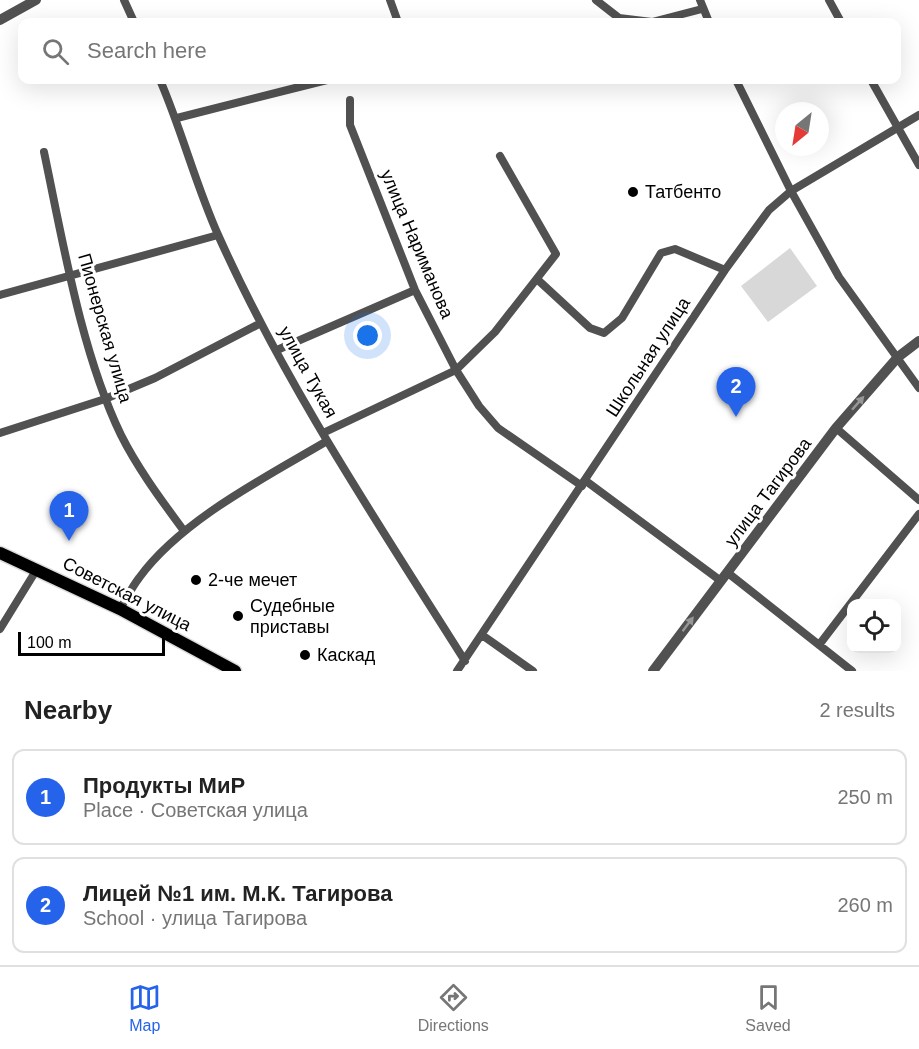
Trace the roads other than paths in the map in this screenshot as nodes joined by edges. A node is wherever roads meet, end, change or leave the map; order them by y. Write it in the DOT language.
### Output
graph roads {
  1 [pos="36,0"];
  2 [pos="124,0"];
  3 [pos="390,0"];
  4 [pos="596,0"];
  5 [pos="829,0"];
  6 [pos="701,5"];
  7 [pos="132,18"];
  8 [pos="397,18"];
  9 [pos="619,18"];
  10 [pos="664,18"];
  11 [pos="839,18"];
  12 [pos="0,20"];
  13 [pos="162,84"];
  14 [pos="311,84"];
  15 [pos="738,84"];
  16 [pos="873,84"];
  17 [pos="350,100"];
  18 [pos="919,115"];
  19 [pos="177,118"];
  20 [pos="897,129"];
  21 [pos="44,152"];
  22 [pos="500,156"];
  23 [pos="919,165"];
  24 [pos="791,191"];
  25 [pos="218,235"];
  26 [pos="725,270"];
  27 [pos="71,276"];
  28 [pos="538,280"];
  29 [pos="415,290"];
  30 [pos="0,295"];
  31 [pos="261,323"];
  32 [pos="919,341"];
  33 [pos="277,350"];
  34 [pos="898,357"];
  35 [pos="456,370"];
  36 [pos="919,388"];
  37 [pos="105,399"];
  38 [pos="836,428"];
  39 [pos="0,433"];
  40 [pos="325,437"];
  41 [pos="584,483"];
  42 [pos="919,500"];
  43 [pos="919,514"];
  44 [pos="184,531"];
  45 [pos="0,553"];
  46 [pos="38,568"];
  47 [pos="724,577"];
  48 [pos="120,609"];
  49 [pos="0,629"];
  50 [pos="482,635"];
  51 [pos="819,645"];
  52 [pos="465,661"];
  53 [pos="235,671"];
  54 [pos="457,671"];
  55 [pos="534,671"];
  56 [pos="653,671"];
  57 [pos="852,671"];
  1 -- 12 [label="street"];
  2 -- 7 [label="street"];
  3 -- 8 [label="street"];
  4 -- 9 [label="street"];
  5 -- 11 [label="street"];
  6 -- 10 [label="street"];
  13 -- 19 [label="street, улица Тукая"];
  14 -- 19 [label="street"];
  15 -- 24 [label="street"];
  16 -- 20 [label="street"];
  17 -- 29 [label="street, улица Нариманова"];
  18 -- 20 [label="street, Школьная улица"];
  19 -- 25 [label="street, улица Тукая"];
  20 -- 23 [label="street"];
  20 -- 24 [label="street, Школьная улица"];
  21 -- 27 [label="street, Пионерская улица"];
  22 -- 28 [label="street"];
  24 -- 26 [label="street, Школьная улица"];
  24 -- 34 [label="street"];
  25 -- 27 [label="street"];
  25 -- 31 [label="street, улица Тукая"];
  26 -- 28 [label="street"];
  26 -- 41 [label="street, Школьная улица"];
  27 -- 30 [label="street"];
  27 -- 37 [label="street, Пионерская улица"];
  28 -- 35 [label="street"];
  29 -- 33 [label="street"];
  29 -- 35 [label="street, улица Нариманова"];
  31 -- 33 [label="street, улица Тукая"];
  31 -- 37 [label="street"];
  32 -- 34 [label="street, улица Тагирова"];
  33 -- 40 [label="street, улица Тукая"];
  34 -- 36 [label="street"];
  38 -- 34 [label="street, улица Тагирова, one-way"];
  35 -- 40 [label="street"];
  35 -- 41 [label="street, улица Нариманова"];
  37 -- 39 [label="street"];
  37 -- 44 [label="street, Пионерская улица"];
  38 -- 42 [label="street"];
  38 -- 47 [label="street, улица Тагирова"];
  40 -- 44 [label="street"];
  40 -- 52 [label="street, улица Тукая"];
  41 -- 47 [label="street, улица Нариманова"];
  41 -- 50 [label="street, Школьная улица"];
  43 -- 51 [label="street"];
  44 -- 48 [label="street"];
  45 -- 46 [label="main road, Советская улица"];
  46 -- 48 [label="main road, Советская улица"];
  46 -- 49 [label="street"];
  47 -- 51 [label="street, улица Нариманова"];
  56 -- 47 [label="street, улица Тагирова, one-way"];
  48 -- 53 [label="main road, Советская улица"];
  50 -- 52 [label="street, Школьная улица"];
  50 -- 55 [label="street"];
  51 -- 57 [label="street, улица Нариманова"];
  52 -- 54 [label="street, Школьная улица"];
}
